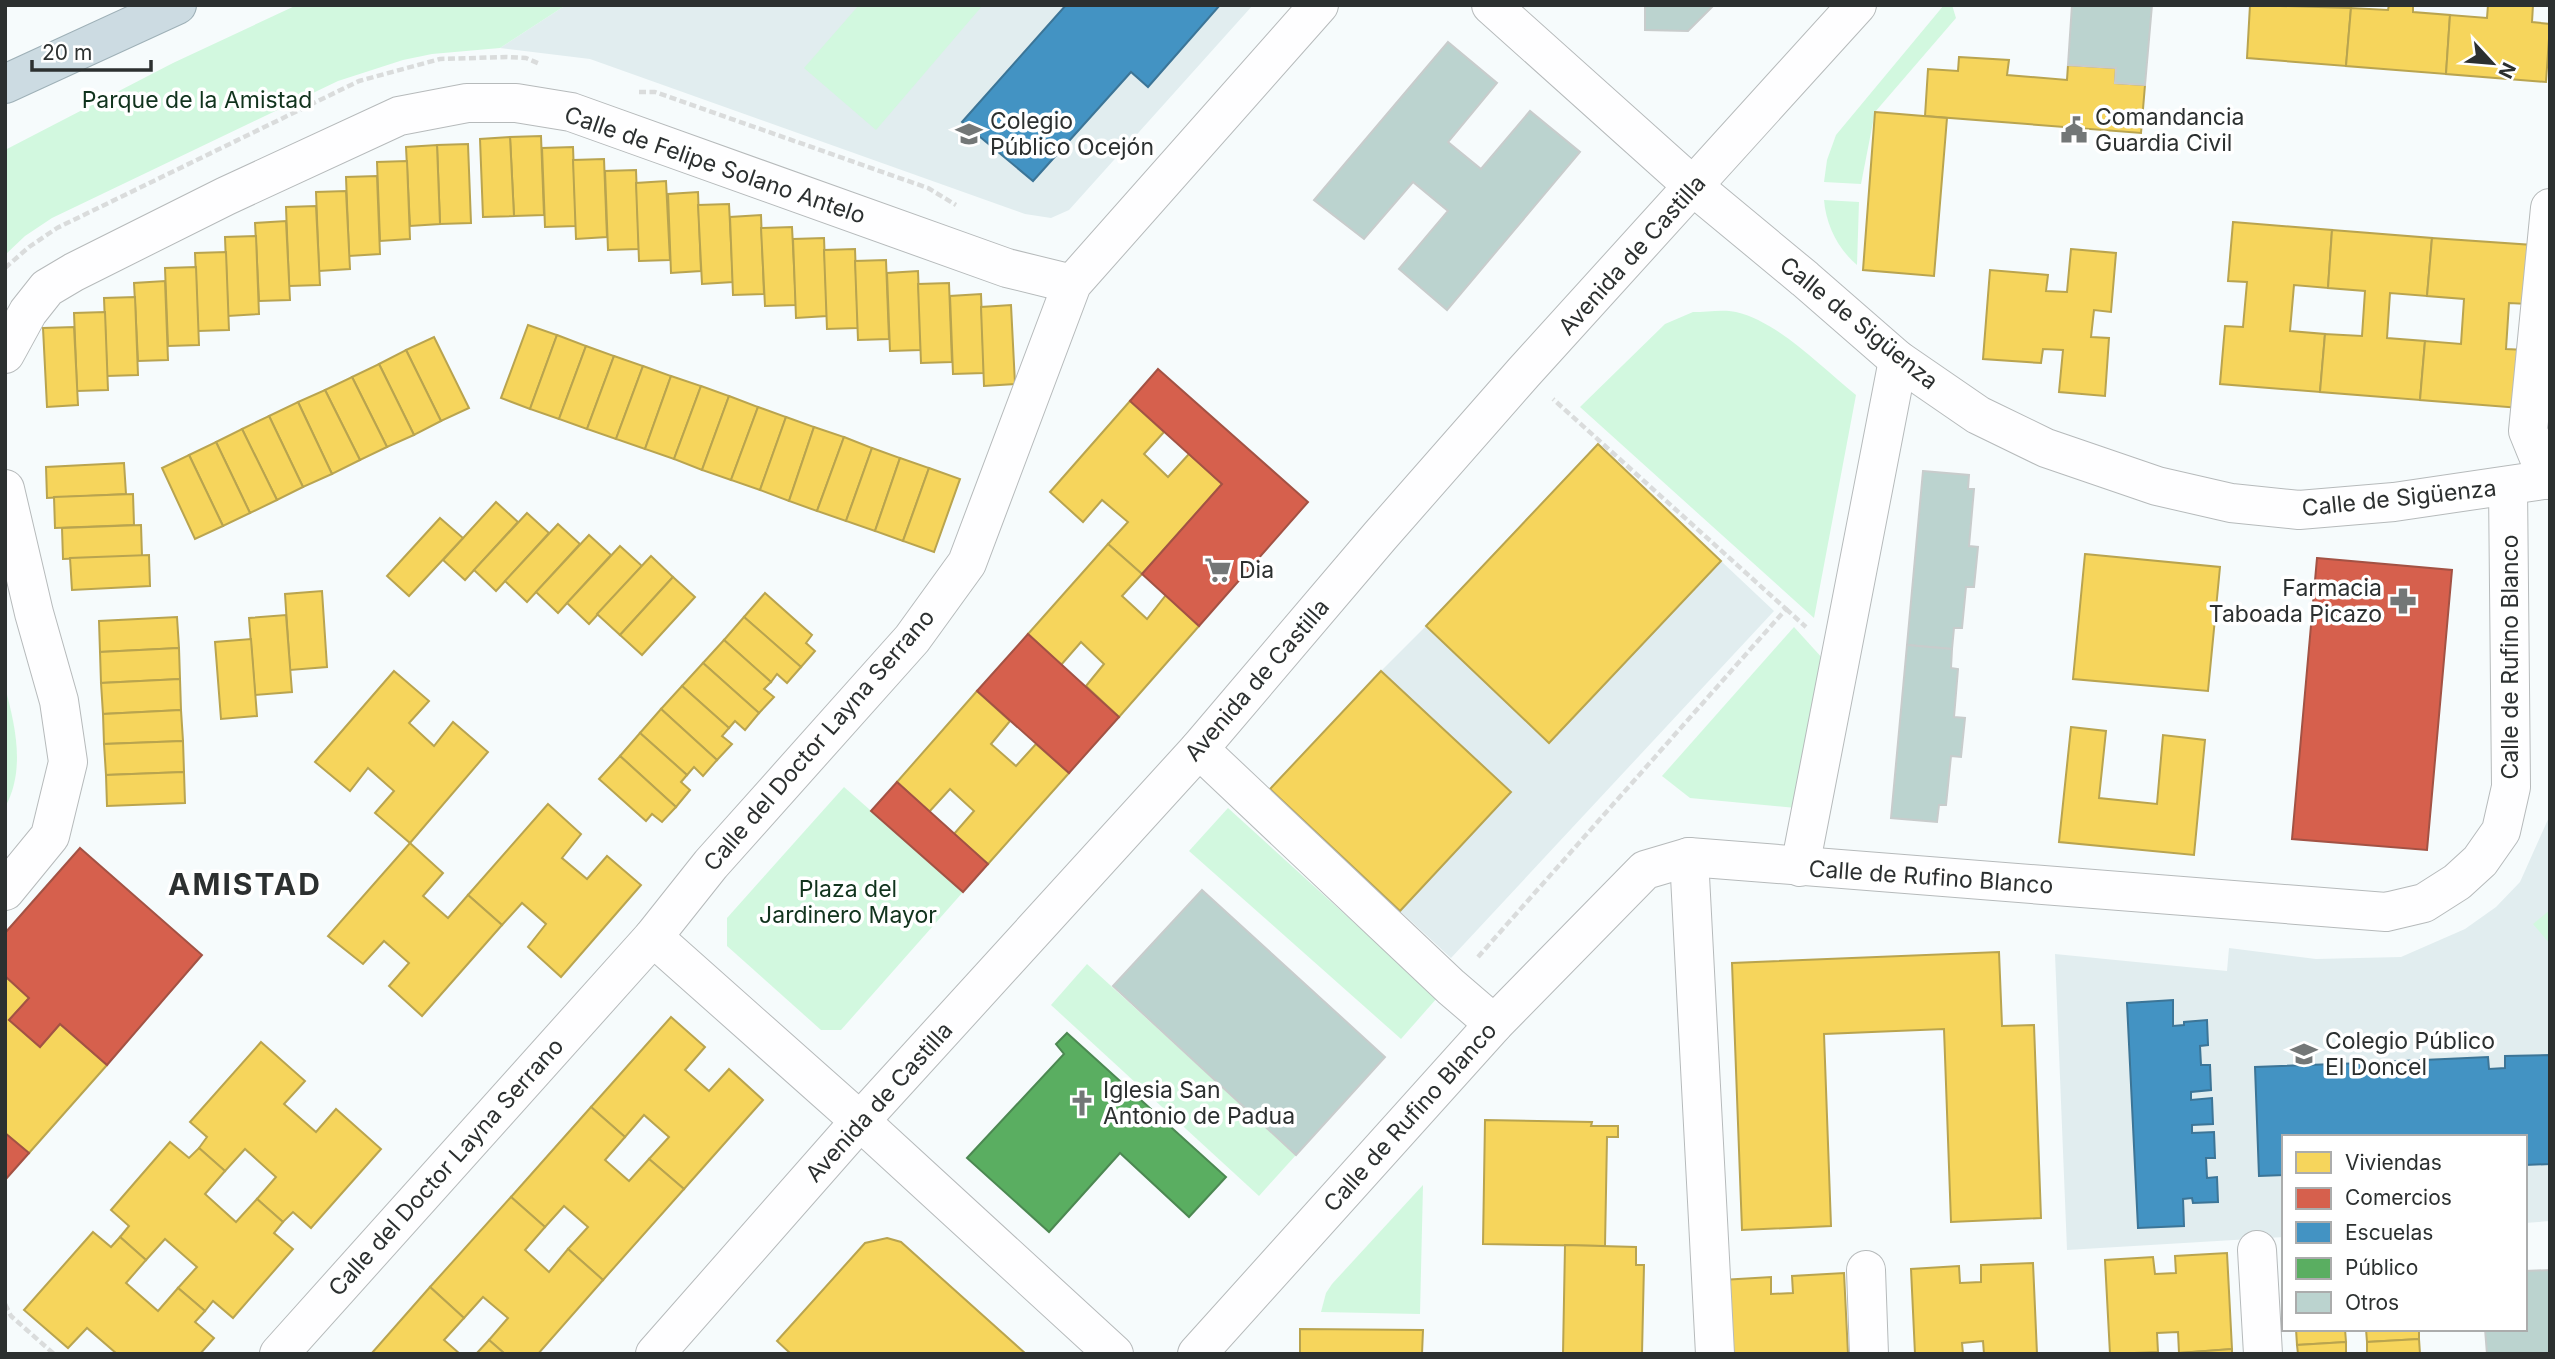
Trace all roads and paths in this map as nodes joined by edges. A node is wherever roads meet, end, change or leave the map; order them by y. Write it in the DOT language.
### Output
graph roads {
  1 [pos="177,5"];
  2 [pos="1319,5"];
  3 [pos="1491,5"];
  4 [pos="1857,5"];
  5 [pos="5,84"];
  6 [pos="1694,187"];
  7 [pos="2550,208"];
  8 [pos="1072,284"];
  9 [pos="5,354"];
  10 [pos="1898,360"];
  11 [pos="1524,372"];
  12 [pos="2549,479"];
  13 [pos="2508,486"];
  14 [pos="5,489"];
  15 [pos="1199,748"];
  16 [pos="1689,857"];
  17 [pos="1800,867"];
  18 [pos="5,891"];
  19 [pos="653,937"];
  20 [pos="1451,987"];
  21 [pos="1494,1024"];
  22 [pos="860,1121"];
  23 [pos="2258,1250"];
  24 [pos="1866,1270"];
  25 [pos="5,1304"];
  26 [pos="54,1354"];
  27 [pos="279,1354"];
  28 [pos="655,1354"];
  29 [pos="1114,1354"];
  30 [pos="1197,1354"];
  31 [pos="1715,1354"];
  32 [pos="1870,1354"];
  33 [pos="2263,1354"];
  1 -- 5 [label="highway"];
  2 -- 8 [label="street, Calle del Doctor Layna Serrano"];
  3 -- 6 [label="street, Calle de Sigüenza"];
  4 -- 6 [label="street, Avenida de Castilla"];
  6 -- 10 [label="street, Calle de Sigüenza"];
  6 -- 11 [label="street, Avenida de Castilla"];
  7 -- 12 [label="street, Calle de Sigüenza"];
  8 -- 9 [label="street, Calle de Felipe Solano Antelo"];
  8 -- 19 [label="street, Calle del Doctor Layna Serrano"];
  10 -- 13 [label="street, Calle de Sigüenza"];
  10 -- 17 [label="street"];
  11 -- 15 [label="street, Avenida de Castilla"];
  11 -- 20 [label="path"];
  12 -- 13 [label="street, Calle de Sigüenza"];
  13 -- 17 [label="street, Calle de Rufino Blanco"];
  14 -- 18 [label="street"];
  15 -- 20 [label="street"];
  15 -- 22 [label="street, Avenida de Castilla"];
  16 -- 17 [label="street, Calle de Rufino Blanco"];
  16 -- 21 [label="street, Calle de Rufino Blanco"];
  16 -- 31 [label="street"];
  19 -- 22 [label="street"];
  19 -- 27 [label="street, Calle del Doctor Layna Serrano"];
  20 -- 21 [label="street"];
  21 -- 30 [label="street, Calle de Rufino Blanco"];
  22 -- 28 [label="street, Avenida de Castilla"];
  22 -- 29 [label="street"];
  23 -- 33 [label="street"];
  24 -- 32 [label="street"];
  25 -- 26 [label="path"];
}
